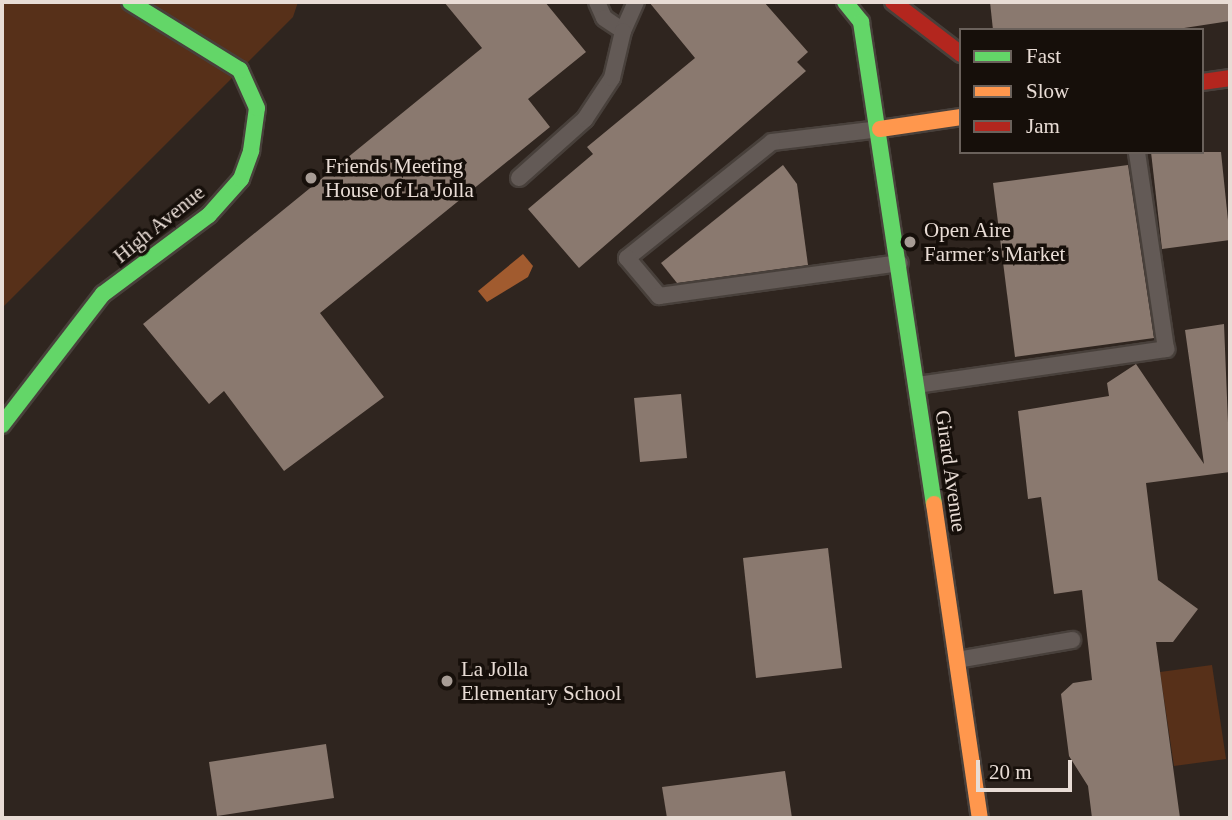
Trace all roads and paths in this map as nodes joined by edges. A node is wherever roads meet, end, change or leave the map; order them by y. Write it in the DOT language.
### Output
graph roads {
  1 [pos="130,2"];
  2 [pos="597,2"];
  3 [pos="636,2"];
  4 [pos="845,2"];
  5 [pos="893,2"];
  6 [pos="623,31"];
  7 [pos="959,52"];
  8 [pos="1230,78"];
  9 [pos="1204,82"];
  10 [pos="959,117"];
  11 [pos="880,129"];
  12 [pos="1137,154"];
  13 [pos="519,178"];
  14 [pos="900,263"];
  15 [pos="917,385"];
  16 [pos="2,425"];
  17 [pos="1072,640"];
  18 [pos="957,660"];
  19 [pos="980,818"];
  1 -- 16 [label="street, High Avenue"];
  2 -- 6 [label="lane"];
  3 -- 6 [label="lane"];
  4 -- 11 [label="street, Girard Avenue"];
  5 -- 7 [label="street"];
  6 -- 13 [label="lane"];
  8 -- 9 [label="street"];
  10 -- 11 [label="street"];
  11 -- 14 [label="street, Girard Avenue"];
  11 -- 14 [label="lane"];
  12 -- 15 [label="lane"];
  14 -- 15 [label="street, Girard Avenue"];
  15 -- 18 [label="street, Girard Avenue"];
  17 -- 18 [label="lane"];
  18 -- 19 [label="street, Girard Avenue"];
}
